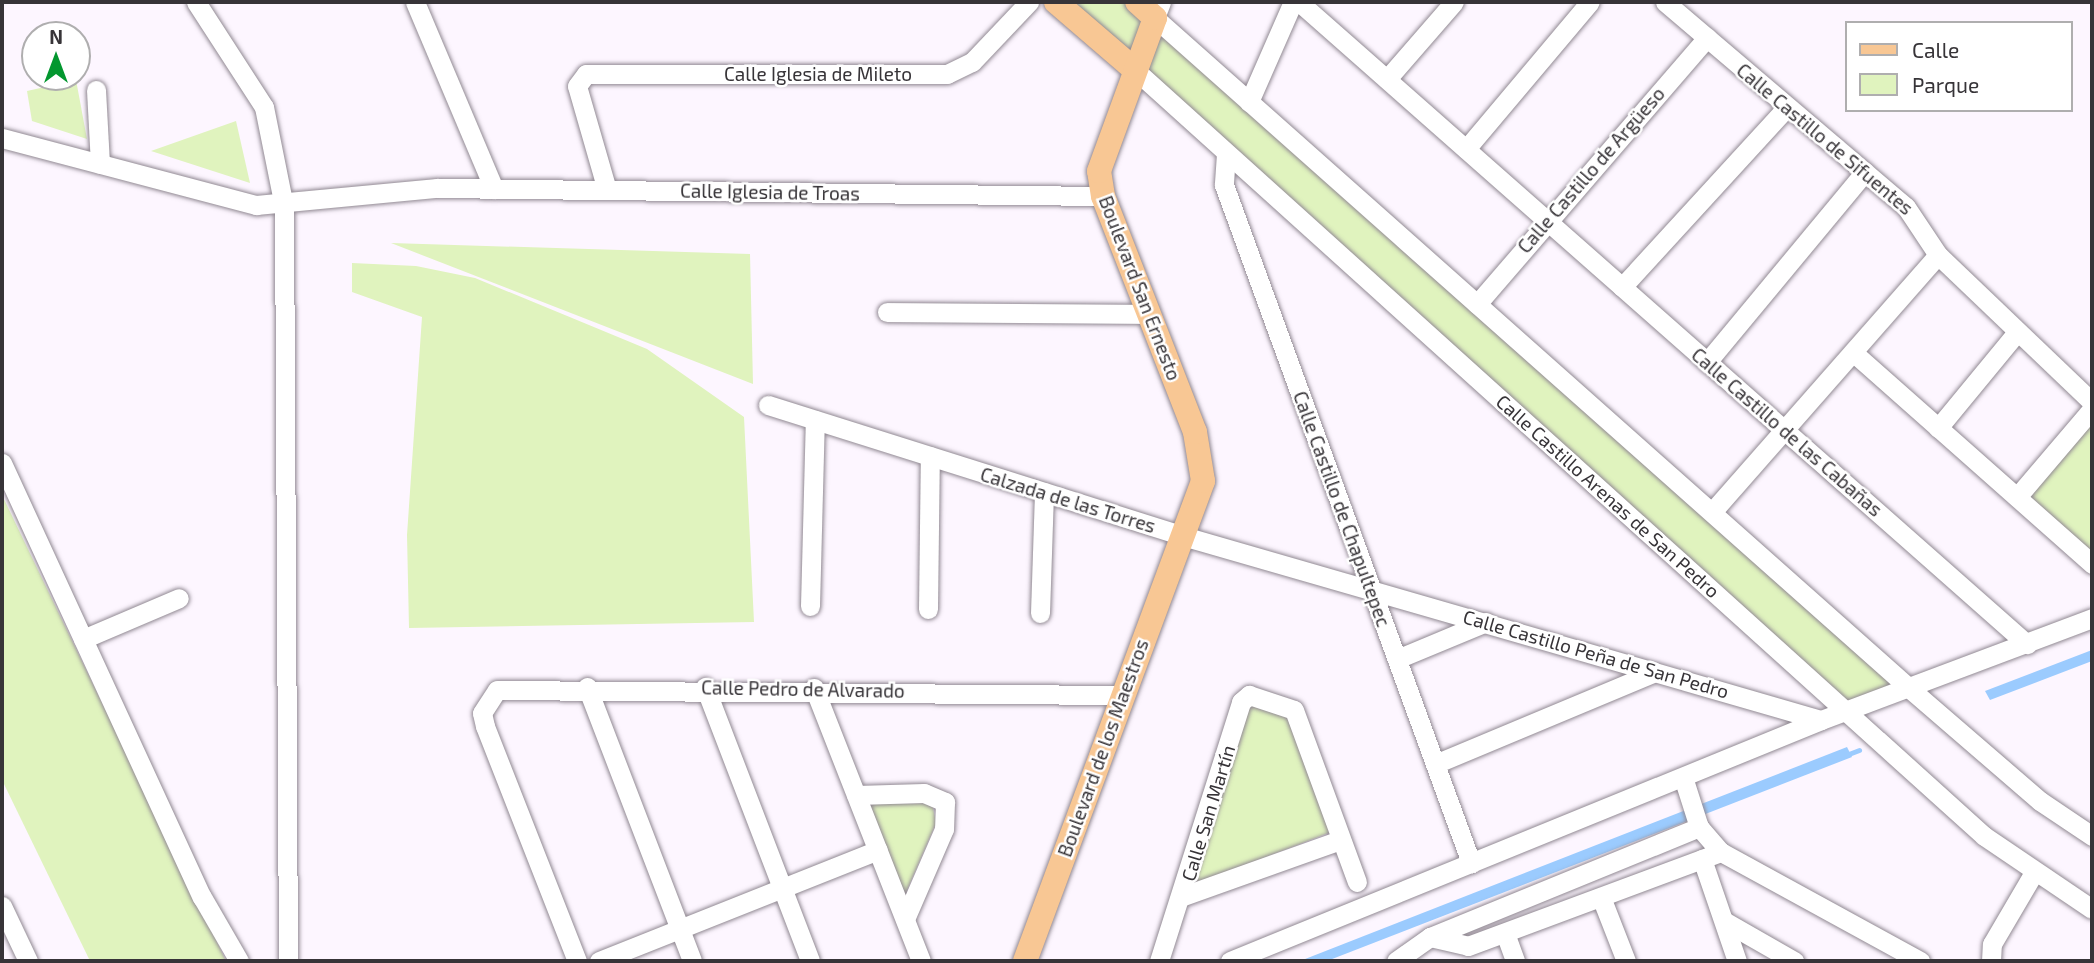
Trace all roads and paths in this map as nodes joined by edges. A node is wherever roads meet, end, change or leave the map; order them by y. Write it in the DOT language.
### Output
graph roads {
  1 [pos="196,2"];
  2 [pos="415,2"];
  3 [pos="1030,2"];
  4 [pos="1056,2"];
  5 [pos="1293,2"];
  6 [pos="1299,2"];
  7 [pos="1454,2"];
  8 [pos="1590,2"];
  9 [pos="1665,2"];
  10 [pos="1151,7"];
  11 [pos="1707,38"];
  12 [pos="1134,69"];
  13 [pos="1387,79"];
  14 [pos="96,90"];
  15 [pos="1249,102"];
  16 [pos="1787,107"];
  17 [pos="2,138"];
  18 [pos="1466,149"];
  19 [pos="1226,154"];
  20 [pos="100,164"];
  21 [pos="1865,172"];
  22 [pos="494,189"];
  23 [pos="607,190"];
  24 [pos="1102,196"];
  25 [pos="284,206"];
  26 [pos="1546,221"];
  27 [pos="1938,255"];
  28 [pos="1622,287"];
  29 [pos="1477,304"];
  30 [pos="887,312"];
  31 [pos="1150,314"];
  32 [pos="2017,332"];
  33 [pos="1855,354"];
  34 [pos="1707,362"];
  35 [pos="2092,402"];
  36 [pos="768,405"];
  37 [pos="2092,409"];
  38 [pos="815,420"];
  39 [pos="1938,428"];
  40 [pos="1785,430"];
  41 [pos="930,456"];
  42 [pos="2,463"];
  43 [pos="1044,492"];
  44 [pos="2017,497"];
  45 [pos="1712,512"];
  46 [pos="1183,536"];
  47 [pos="2092,564"];
  48 [pos="1371,588"];
  49 [pos="180,598"];
  50 [pos="810,606"];
  51 [pos="928,609"];
  52 [pos="1040,613"];
  53 [pos="2092,618"];
  54 [pos="1486,622"];
  55 [pos="83,639"];
  56 [pos="2027,644"];
  57 [pos="1397,659"];
  58 [pos="1655,672"];
  59 [pos="587,687"];
  60 [pos="705,687"];
  61 [pos="814,688"];
  62 [pos="1909,688"];
  63 [pos="1123,695"];
  64 [pos="1848,712"];
  65 [pos="1821,720"];
  66 [pos="1435,764"];
  67 [pos="1683,777"];
  68 [pos="856,795"];
  69 [pos="1695,816"];
  70 [pos="2092,836"];
  71 [pos="1340,840"];
  72 [pos="878,850"];
  73 [pos="1721,852"];
  74 [pos="1702,859"];
  75 [pos="1471,863"];
  76 [pos="2033,874"];
  77 [pos="1357,882"];
  78 [pos="781,889"];
  79 [pos="1183,896"];
  80 [pos="1601,897"];
  81 [pos="2,906"];
  82 [pos="2092,909"];
  83 [pos="905,919"];
  84 [pos="1724,920"];
  85 [pos="680,929"];
  86 [pos="1505,933"];
  87 [pos="1430,937"];
  88 [pos="28,961"];
  89 [pos="239,961"];
  90 [pos="288,961"];
  91 [pos="577,961"];
  92 [pos="599,961"];
  93 [pos="692,961"];
  94 [pos="810,961"];
  95 [pos="921,961"];
  96 [pos="1025,961"];
  97 [pos="1159,961"];
  98 [pos="1230,961"];
  99 [pos="1396,961"];
  100 [pos="1515,961"];
  101 [pos="1626,961"];
  102 [pos="1737,961"];
  103 [pos="1794,961"];
  104 [pos="1920,961"];
  105 [pos="1991,961"];
  1 -- 25 [label="street"];
  2 -- 22 [label="street"];
  3 -- 23 [label="street, Calle Iglesia de Mileto"];
  4 -- 12 [label="main road"];
  5 -- 15 [label="street"];
  6 -- 13 [label="street, Calle Castillo de las Cabañas"];
  7 -- 13 [label="street"];
  8 -- 18 [label="street"];
  9 -- 11 [label="street, Calle Castillo de Sifuentes"];
  10 -- 12 [label="main road, Boulevard San Ernesto"];
  10 -- 15 [label="street"];
  11 -- 16 [label="street, Calle Castillo de Sifuentes"];
  11 -- 26 [label="street, Calle Castillo de Argüeso"];
  12 -- 19 [label="street, Calle Castillo Arenas de San Pedro"];
  12 -- 24 [label="main road, Boulevard San Ernesto"];
  13 -- 18 [label="street, Calle Castillo de las Cabañas"];
  14 -- 20 [label="street"];
  15 -- 29 [label="street"];
  16 -- 21 [label="street, Calle Castillo de Sifuentes"];
  16 -- 28 [label="street"];
  17 -- 20 [label="street, Calle Iglesia de Troas"];
  18 -- 26 [label="street, Calle Castillo de las Cabañas"];
  19 -- 48 [label="street, Calle Castillo de Chapultepec"];
  19 -- 64 [label="street, Calle Castillo Arenas de San Pedro"];
  20 -- 25 [label="street, Calle Iglesia de Troas"];
  21 -- 27 [label="street, Calle Castillo de Sifuentes"];
  21 -- 34 [label="street"];
  22 -- 23 [label="street, Calle Iglesia de Troas"];
  22 -- 25 [label="street, Calle Iglesia de Troas"];
  23 -- 24 [label="street, Calle Iglesia de Troas"];
  24 -- 31 [label="main road, Boulevard San Ernesto"];
  25 -- 90 [label="street"];
  26 -- 28 [label="street, Calle Castillo de las Cabañas"];
  26 -- 29 [label="street, Calle Castillo de Argüeso"];
  27 -- 32 [label="street, Calle Castillo de Sifuentes"];
  27 -- 33 [label="street"];
  28 -- 34 [label="street, Calle Castillo de las Cabañas"];
  29 -- 45 [label="street"];
  30 -- 31 [label="street"];
  31 -- 46 [label="main road, Boulevard San Ernesto"];
  32 -- 35 [label="street, Calle Castillo de Sifuentes"];
  32 -- 39 [label="street"];
  33 -- 39 [label="street"];
  33 -- 40 [label="street"];
  34 -- 40 [label="street, Calle Castillo de las Cabañas"];
  36 -- 38 [label="street, Calzada de las Torres"];
  37 -- 44 [label="street"];
  38 -- 41 [label="street, Calzada de las Torres"];
  38 -- 50 [label="street"];
  39 -- 44 [label="street"];
  40 -- 45 [label="street"];
  40 -- 56 [label="street, Calle Castillo de las Cabañas"];
  41 -- 43 [label="street, Calzada de las Torres"];
  41 -- 51 [label="street"];
  42 -- 55 [label="street"];
  43 -- 46 [label="street, Calzada de las Torres"];
  43 -- 52 [label="street"];
  44 -- 47 [label="street"];
  45 -- 62 [label="street"];
  46 -- 48 [label="street, Calzada de las Torres"];
  46 -- 63 [label="main road, Boulevard de los Maestros"];
  48 -- 54 [label="street, Calle Castillo Peña de San Pedro"];
  48 -- 57 [label="street, Calle Castillo de Chapultepec"];
  49 -- 55 [label="street"];
  53 -- 56 [label="street"];
  54 -- 57 [label="street"];
  54 -- 58 [label="street, Calle Castillo Peña de San Pedro"];
  55 -- 89 [label="street"];
  56 -- 62 [label="street"];
  57 -- 66 [label="street, Calle Castillo de Chapultepec"];
  58 -- 65 [label="street, Calle Castillo Peña de San Pedro"];
  58 -- 66 [label="street"];
  59 -- 60 [label="street, Calle Pedro de Alvarado"];
  59 -- 85 [label="street"];
  59 -- 91 [label="street, Calle Pedro de Alvarado"];
  60 -- 61 [label="street, Calle Pedro de Alvarado"];
  60 -- 78 [label="street"];
  61 -- 63 [label="street, Calle Pedro de Alvarado"];
  61 -- 68 [label="street"];
  62 -- 64 [label="street"];
  62 -- 70 [label="street"];
  63 -- 96 [label="main road, Boulevard de los Maestros"];
  64 -- 65 [label="street"];
  64 -- 76 [label="street, Calle Castillo Arenas de San Pedro"];
  65 -- 67 [label="street"];
  66 -- 75 [label="street, Calle Castillo de Chapultepec"];
  67 -- 69 [label="street"];
  67 -- 75 [label="street"];
  68 -- 72 [label="street"];
  68 -- 83 [label="street"];
  69 -- 73 [label="street"];
  69 -- 87 [label="street"];
  71 -- 77 [label="street"];
  71 -- 79 [label="street, Calle San Martín"];
  71 -- 79 [label="street, Calle San Martín"];
  72 -- 78 [label="street"];
  72 -- 83 [label="street"];
  73 -- 74 [label="street"];
  73 -- 104 [label="street"];
  74 -- 80 [label="street"];
  74 -- 84 [label="street"];
  75 -- 98 [label="street"];
  76 -- 82 [label="street, Calle Castillo Arenas de San Pedro"];
  76 -- 105 [label="street"];
  78 -- 85 [label="street"];
  78 -- 94 [label="street"];
  79 -- 97 [label="street"];
  80 -- 86 [label="street"];
  80 -- 101 [label="street"];
  81 -- 88 [label="street"];
  83 -- 95 [label="street"];
  84 -- 102 [label="street"];
  84 -- 103 [label="street"];
  85 -- 92 [label="street"];
  85 -- 93 [label="street"];
  86 -- 87 [label="street"];
  86 -- 100 [label="street"];
  87 -- 99 [label="street"];
}
